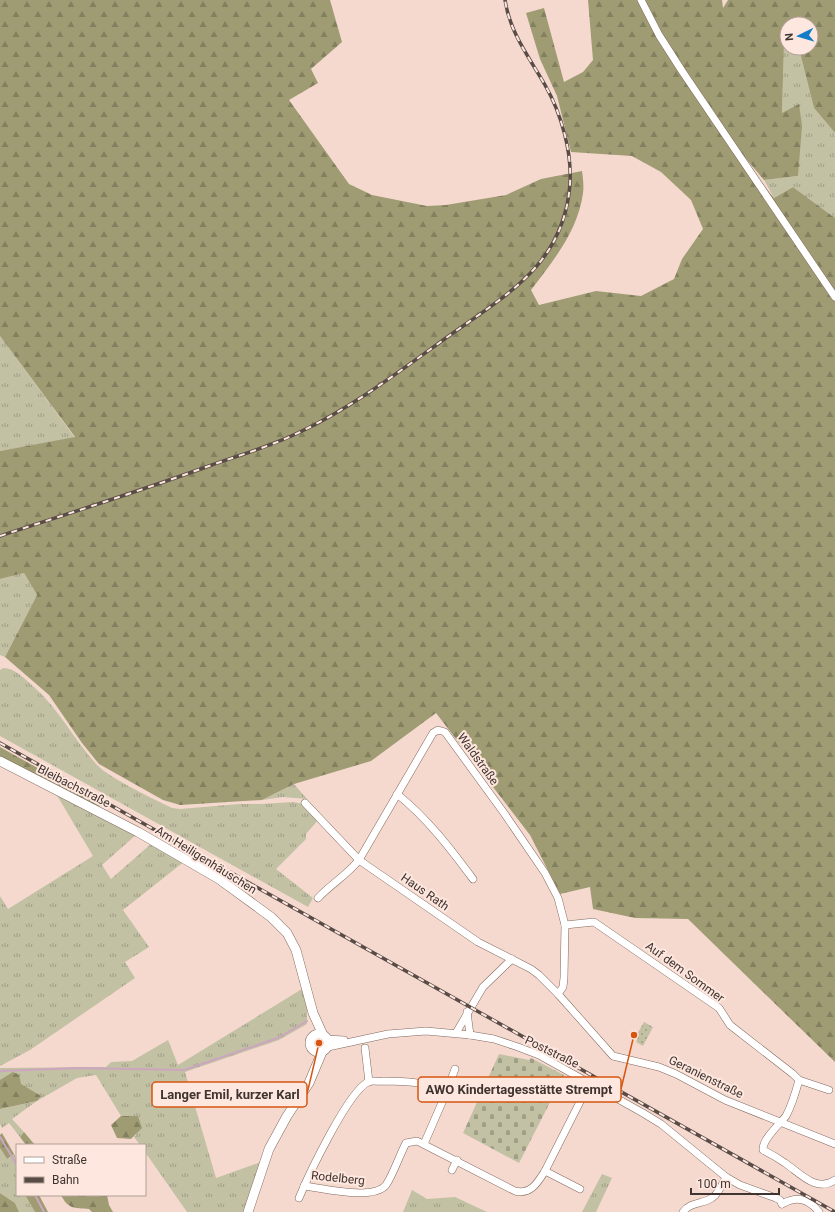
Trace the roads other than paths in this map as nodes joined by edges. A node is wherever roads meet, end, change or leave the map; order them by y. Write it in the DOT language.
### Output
graph roads {
  1 [pos="641,0"];
  2 [pos="835,297"];
  3 [pos="0,761"];
  4 [pos="397,794"];
  5 [pos="305,803"];
  6 [pos="138,832"];
  7 [pos="359,860"];
  8 [pos="473,879"];
  9 [pos="318,898"];
  10 [pos="565,925"];
  11 [pos="512,959"];
  12 [pos="547,982"];
  13 [pos="558,994"];
  14 [pos="467,1012"];
  15 [pos="456,1033"];
  16 [pos="470,1035"];
  17 [pos="321,1043"];
  18 [pos="365,1048"];
  19 [pos="455,1069"];
  20 [pos="799,1080"];
  21 [pos="369,1082"];
  22 [pos="590,1082"];
  23 [pos="829,1090"];
  24 [pos="447,1091"];
  25 [pos="780,1121"];
  26 [pos="424,1144"];
  27 [pos="835,1144"];
  28 [pos="457,1160"];
  29 [pos="452,1170"];
  30 [pos="545,1171"];
  31 [pos="726,1177"];
  32 [pos="835,1180"];
  33 [pos="304,1186"];
  34 [pos="580,1189"];
  35 [pos="299,1198"];
  36 [pos="782,1204"];
  37 [pos="248,1212"];
  38 [pos="683,1212"];
  39 [pos="780,1212"];
  40 [pos="819,1212"];
  1 -- 2 [label="street"];
  3 -- 6 [label="main road, Bleibachstraße"];
  4 -- 7 [label="street, Waldstraße"];
  4 -- 8 [label="street"];
  4 -- 10 [label="street, Waldstraße"];
  5 -- 7 [label="street, Haus Rath"];
  6 -- 17 [label="main road, Am Heiligenhäuschen"];
  7 -- 9 [label="street, Waldstraße"];
  7 -- 11 [label="street, Haus Rath"];
  10 -- 13 [label="street, Waldstraße"];
  10 -- 20 [label="street, Auf dem Sommer"];
  11 -- 12 [label="street, Haus Rath"];
  11 -- 14 [label="street"];
  12 -- 13 [label="street, Geranienstraße"];
  13 -- 25 [label="street, Geranienstraße"];
  14 -- 15 [label="street"];
  14 -- 16 [label="street"];
  15 -- 16 [label="street, Poststraße"];
  15 -- 17 [label="street, Poststraße"];
  16 -- 22 [label="street, Poststraße"];
  17 -- 37 [label="main road"];
  18 -- 21 [label="street"];
  19 -- 24 [label="street"];
  20 -- 23 [label="street, Auf dem Sommer"];
  20 -- 25 [label="street"];
  21 -- 24 [label="street"];
  21 -- 33 [label="street"];
  22 -- 30 [label="street, Rodelberg"];
  22 -- 31 [label="street, Poststraße"];
  24 -- 26 [label="street"];
  25 -- 27 [label="street, Geranienstraße"];
  25 -- 32 [label="street"];
  26 -- 28 [label="street, Rodelberg"];
  26 -- 33 [label="street, Rodelberg"];
  28 -- 29 [label="street"];
  28 -- 30 [label="street, Rodelberg"];
  30 -- 34 [label="street"];
  31 -- 36 [label="street, Poststraße"];
  31 -- 38 [label="street"];
  33 -- 35 [label="street"];
  36 -- 39 [label="street"];
  36 -- 40 [label="street"];
}
